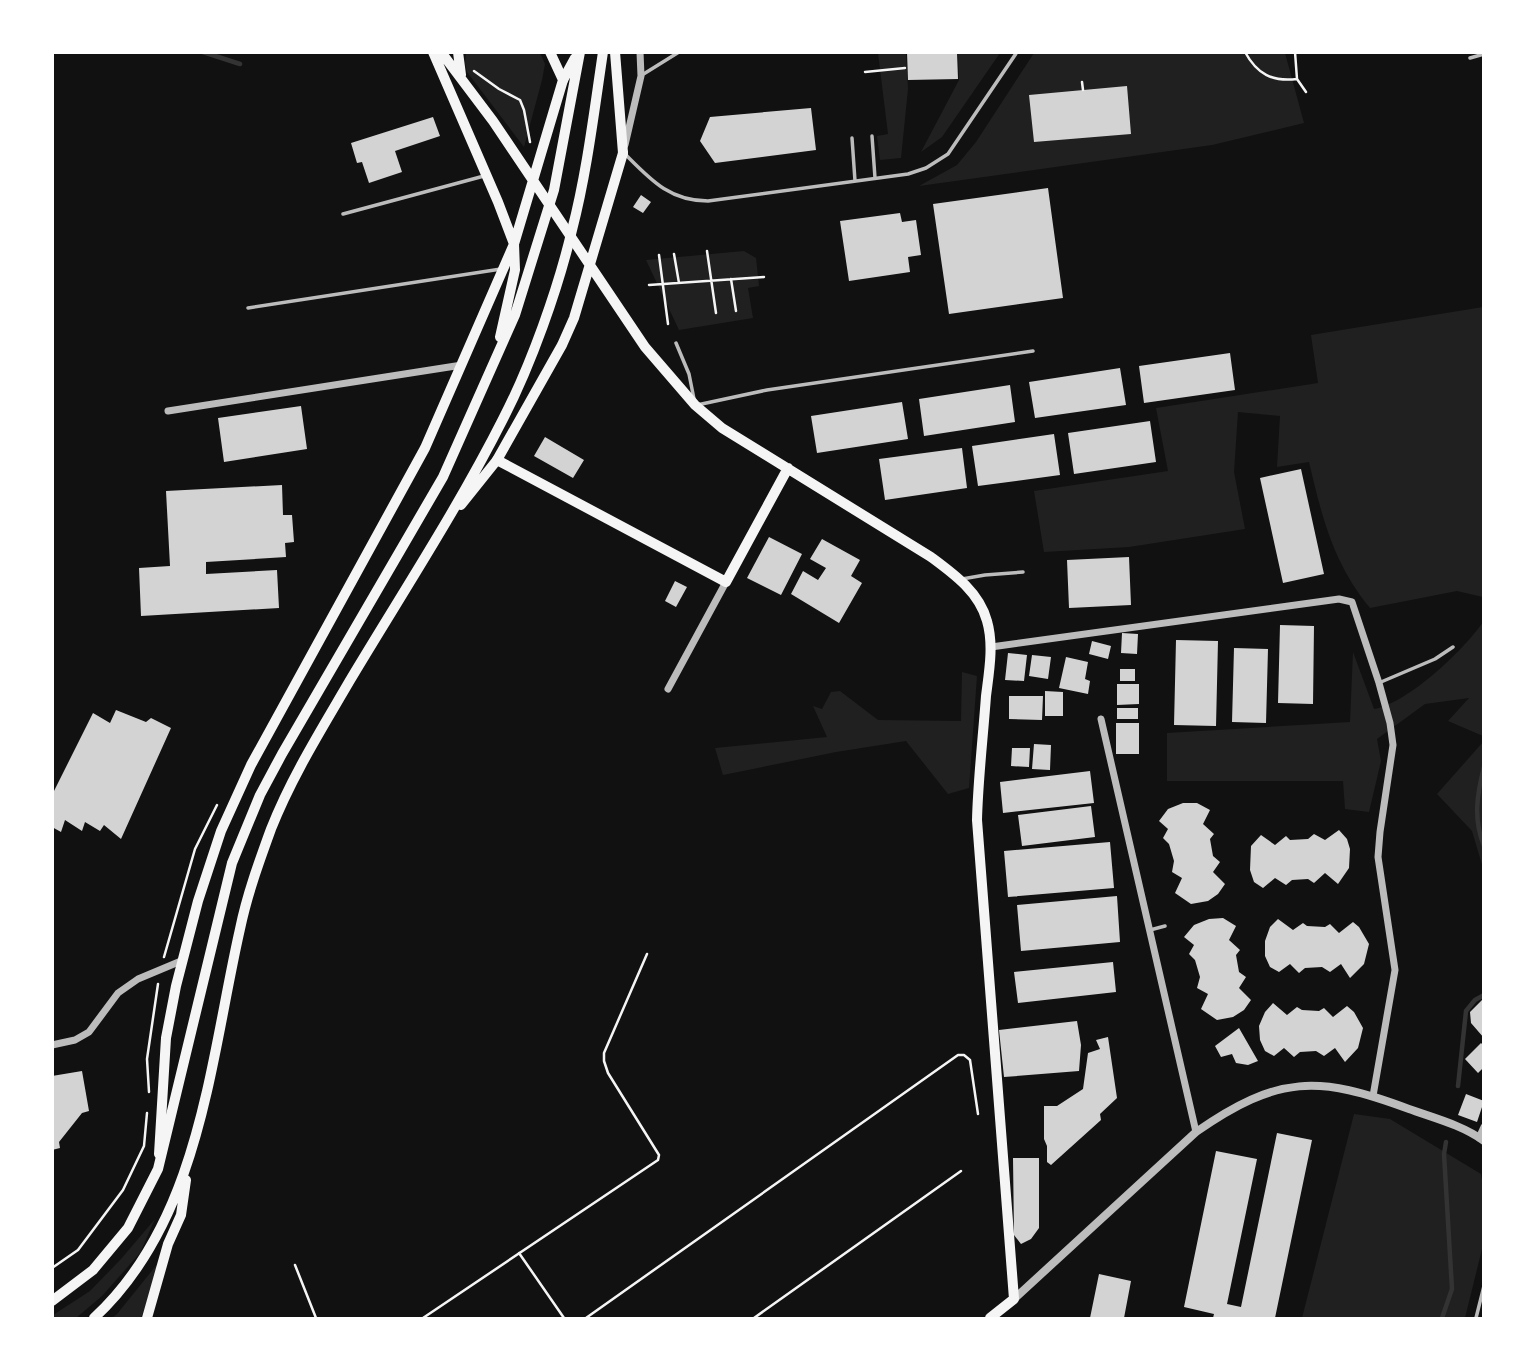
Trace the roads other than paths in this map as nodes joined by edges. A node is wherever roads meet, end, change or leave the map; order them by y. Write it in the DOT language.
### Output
graph roads {
  1 [pos="433,52"];
  2 [pos="441,52"];
  3 [pos="458,52"];
  4 [pos="550,52"];
  5 [pos="579,52"];
  6 [pos="603,52"];
  7 [pos="615,52"];
  8 [pos="640,52"];
  9 [pos="1017,52"];
  10 [pos="678,53"];
  11 [pos="1483,54"];
  12 [pos="1470,58"];
  13 [pos="641,76"];
  14 [pos="563,80"];
  15 [pos="463,83"];
  16 [pos="872,136"];
  17 [pos="852,138"];
  18 [pos="623,153"];
  19 [pos="486,176"];
  20 [pos="875,178"];
  21 [pos="855,181"];
  22 [pos="343,214"];
  23 [pos="514,244"];
  24 [pos="503,269"];
  25 [pos="248,308"];
  26 [pos="677,343"];
  27 [pos="1033,351"];
  28 [pos="494,364"];
  29 [pos="462,365"];
  30 [pos="695,405"];
  31 [pos="167,411"];
  32 [pos="497,460"];
  33 [pos="789,468"];
  34 [pos="444,527"];
  35 [pos="1023,572"];
  36 [pos="960,580"];
  37 [pos="726,582"];
  38 [pos="991,646"];
  39 [pos="1453,647"];
  40 [pos="1379,683"];
  41 [pos="668,689"];
  42 [pos="1101,719"];
  43 [pos="1165,926"];
  44 [pos="1150,930"];
  45 [pos="181,961"];
  46 [pos="52,1045"];
  47 [pos="1373,1096"];
  48 [pos="1483,1127"];
  49 [pos="1196,1132"];
  50 [pos="1481,1139"];
  51 [pos="189,1161"];
  52 [pos="158,1169"];
  53 [pos="1483,1286"];
  54 [pos="1014,1299"];
  55 [pos="52,1301"];
  56 [pos="94,1318"];
  57 [pos="148,1318"];
  58 [pos="989,1318"];
  59 [pos="1476,1318"];
  1 -- 19 [label="main road"];
  2 -- 15 [label="main road"];
  3 -- 15 [label="main road"];
  4 -- 14 [label="main road"];
  5 -- 14 [label="highway"];
  5 -- 28 [label="highway"];
  6 -- 34 [label="highway"];
  7 -- 18 [label="highway"];
  8 -- 13 [label="street"];
  9 -- 20 [label="lane"];
  10 -- 13 [label="lane"];
  11 -- 12 [label="lane"];
  13 -- 18 [label="street"];
  14 -- 23 [label="main road"];
  15 -- 30 [label="main road"];
  16 -- 20 [label="lane"];
  17 -- 21 [label="lane"];
  18 -- 21 [label="lane"];
  18 -- 32 [label="main road"];
  19 -- 22 [label="lane"];
  19 -- 23 [label="main road"];
  20 -- 21 [label="lane"];
  23 -- 24 [label="main road"];
  23 -- 28 [label="highway"];
  24 -- 25 [label="lane"];
  24 -- 29 [label="main road"];
  26 -- 30 [label="lane"];
  27 -- 30 [label="lane"];
  28 -- 52 [label="highway"];
  29 -- 31 [label="street"];
  29 -- 45 [label="main road"];
  30 -- 33 [label="main road"];
  32 -- 34 [label="highway"];
  32 -- 37 [label="main road"];
  33 -- 36 [label="main road"];
  33 -- 37 [label="main road"];
  34 -- 51 [label="highway"];
  35 -- 36 [label="lane"];
  36 -- 38 [label="main road"];
  37 -- 41 [label="street"];
  38 -- 40 [label="street"];
  38 -- 54 [label="main road"];
  39 -- 40 [label="lane"];
  40 -- 47 [label="street"];
  42 -- 44 [label="street"];
  43 -- 44 [label="lane"];
  44 -- 49 [label="street"];
  45 -- 46 [label="street"];
  45 -- 52 [label="main road"];
  47 -- 49 [label="street"];
  47 -- 50 [label="street"];
  48 -- 50 [label="street"];
  49 -- 54 [label="street"];
  51 -- 56 [label="highway"];
  51 -- 57 [label="highway"];
  52 -- 55 [label="highway"];
  53 -- 59 [label="lane"];
  54 -- 58 [label="main road"];
}
